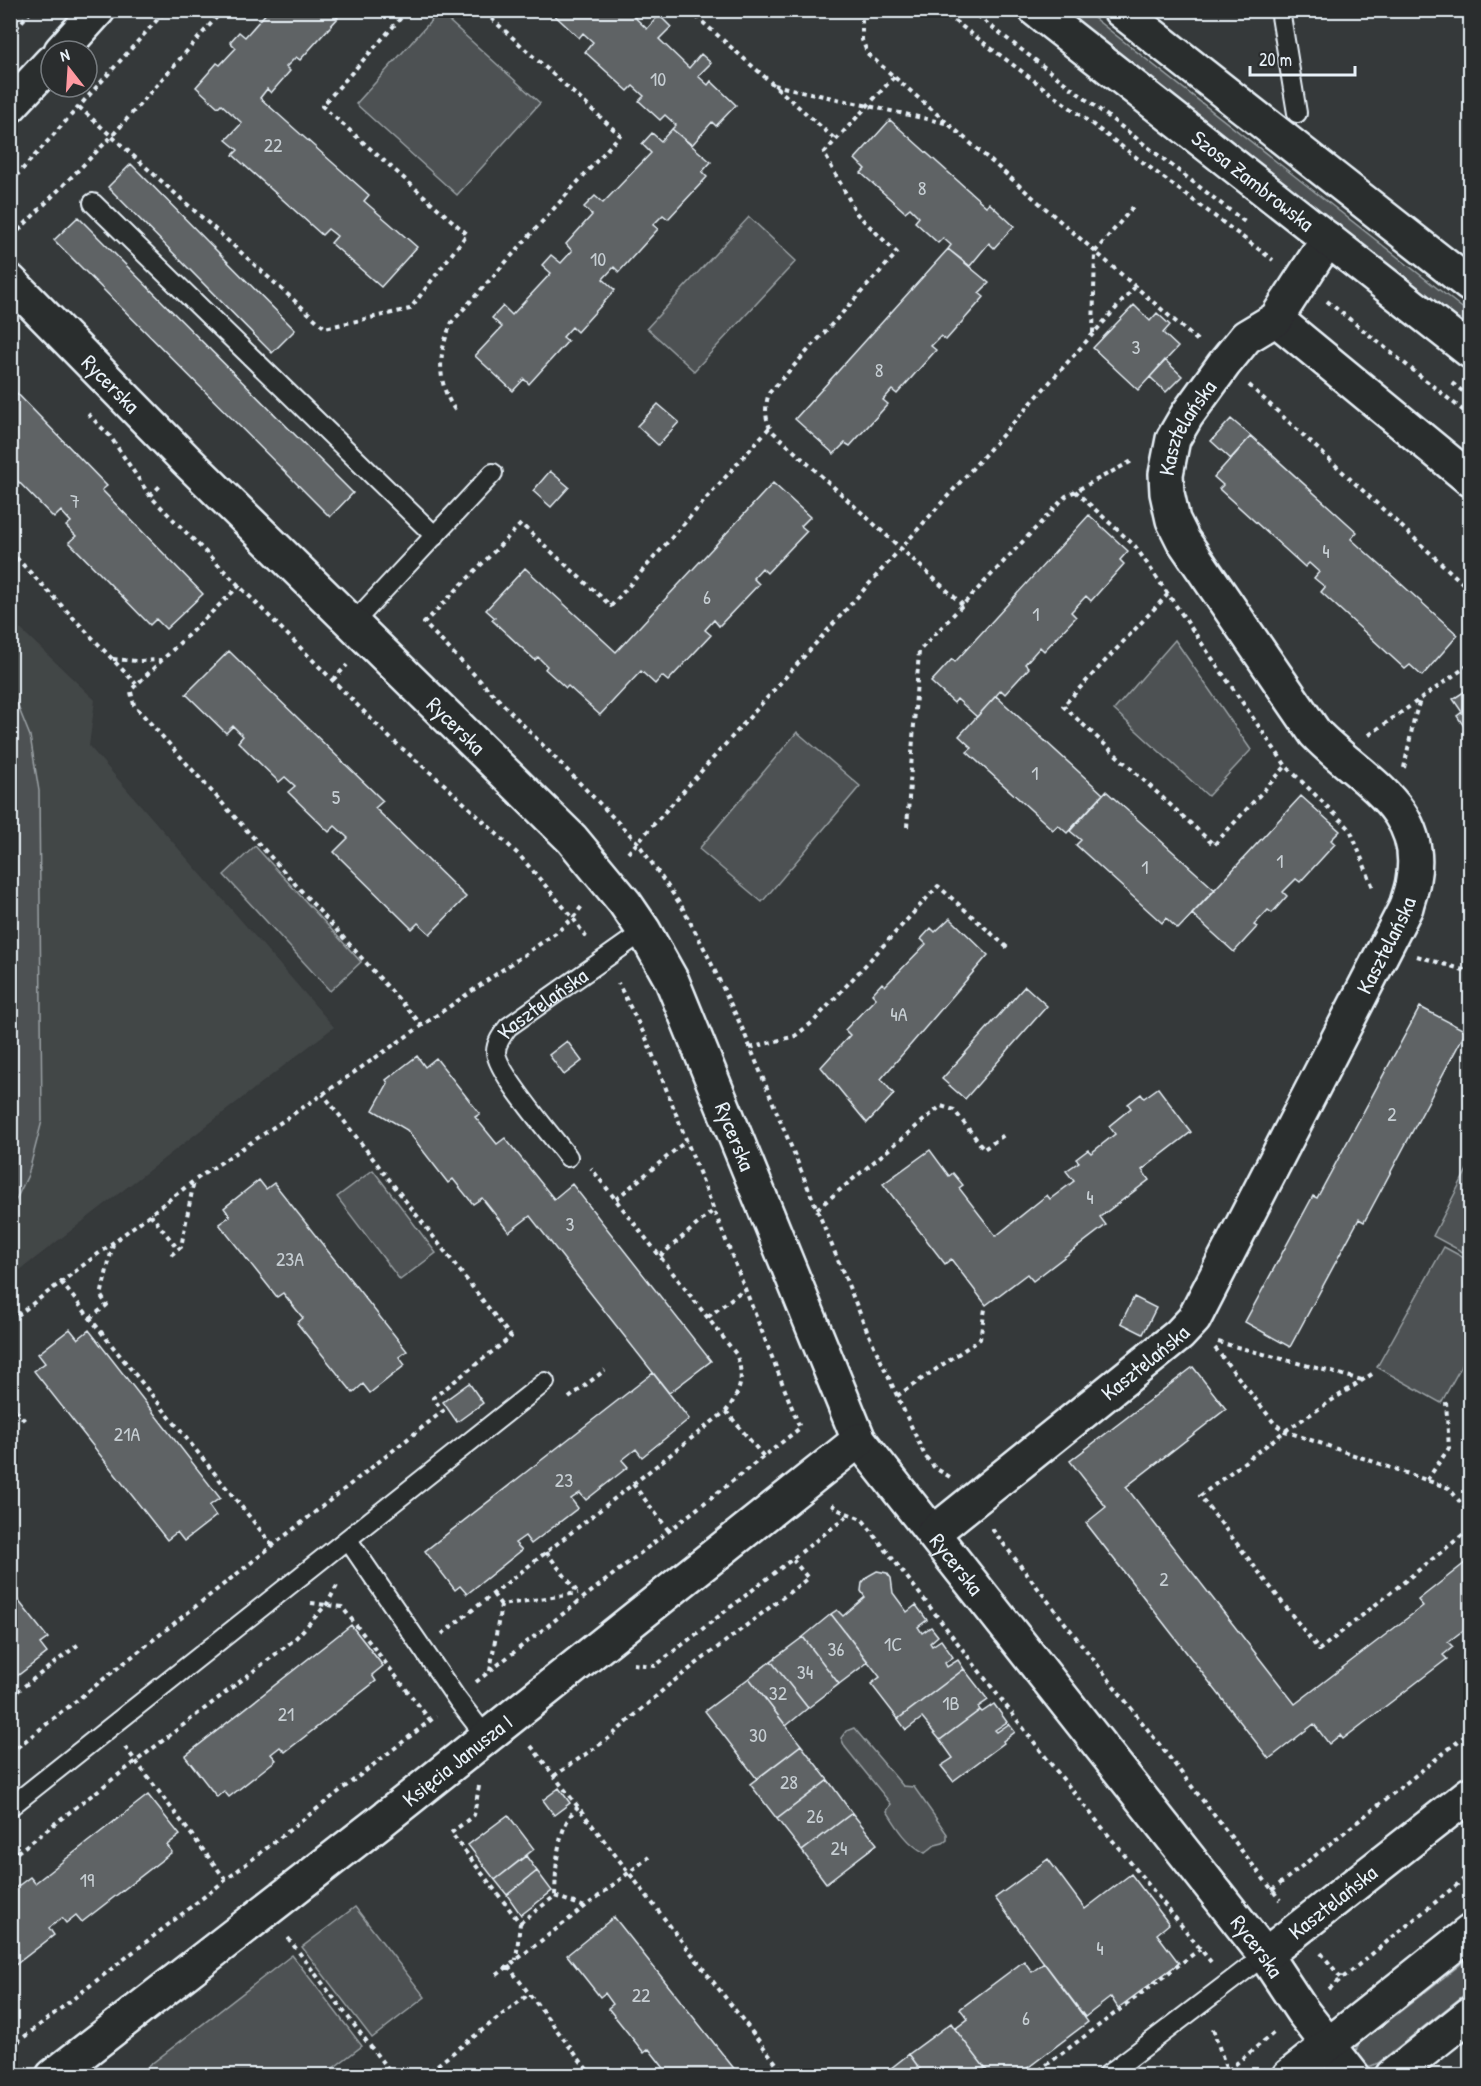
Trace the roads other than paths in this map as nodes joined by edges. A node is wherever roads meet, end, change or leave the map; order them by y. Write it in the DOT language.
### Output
graph roads {
  1 [pos="98,10"];
  2 [pos="1036,10"];
  3 [pos="1120,10"];
  4 [pos="1280,10"];
  5 [pos="72,39"];
  6 [pos="39,75"];
  7 [pos="10,106"];
  8 [pos="1297,113"];
  9 [pos="93,202"];
  10 [pos="1328,239"];
  11 [pos="10,281"];
  12 [pos="1470,285"];
  13 [pos="1276,319"];
  14 [pos="1470,351"];
  15 [pos="493,473"];
  16 [pos="1470,480"];
  17 [pos="435,536"];
  18 [pos="353,623"];
  19 [pos="644,932"];
  20 [pos="568,1157"];
  21 [pos="545,1382"];
  22 [pos="859,1440"];
  23 [pos="933,1533"];
  24 [pos="348,1540"];
  25 [pos="486,1737"];
  26 [pos="1470,1794"];
  27 [pos="10,1807"];
  28 [pos="1470,1932"];
  29 [pos="1265,1955"];
  30 [pos="1470,2014"];
  31 [pos="1328,2045"];
  32 [pos="53,2076"];
  33 [pos="1106,2076"];
  34 [pos="1288,2076"];
  35 [pos="1353,2076"];
  36 [pos="1392,2076"];
  1 -- 5 [label="street"];
  2 -- 10 [label="street, Szosa Zambrowska"];
  3 -- 12 [label="street"];
  4 -- 8 [label="lane"];
  6 -- 7 [label="street"];
  9 -- 17 [label="lane"];
  10 -- 13 [label="street, Kasztelańska"];
  10 -- 14 [label="street, Szosa Zambrowska"];
  11 -- 18 [label="street, Rycerska"];
  13 -- 16 [label="street"];
  13 -- 23 [label="street, Kasztelańska"];
  15 -- 17 [label="lane"];
  17 -- 18 [label="lane"];
  18 -- 19 [label="street, Rycerska"];
  19 -- 20 [label="lane, Kasztelańska"];
  19 -- 22 [label="street, Rycerska"];
  21 -- 24 [label="lane"];
  22 -- 23 [label="street, Rycerska"];
  22 -- 25 [label="street, Księcia Janusza I"];
  23 -- 29 [label="street, Rycerska"];
  24 -- 25 [label="lane"];
  24 -- 27 [label="lane"];
  25 -- 32 [label="street, Księcia Janusza I"];
  26 -- 29 [label="street, Kasztelańska"];
  28 -- 31 [label="street"];
  29 -- 31 [label="street, Rycerska"];
  29 -- 33 [label="lane, Kasztelańska"];
  30 -- 36 [label="street"];
  31 -- 34 [label="street"];
  31 -- 35 [label="street, Rycerska"];
}
